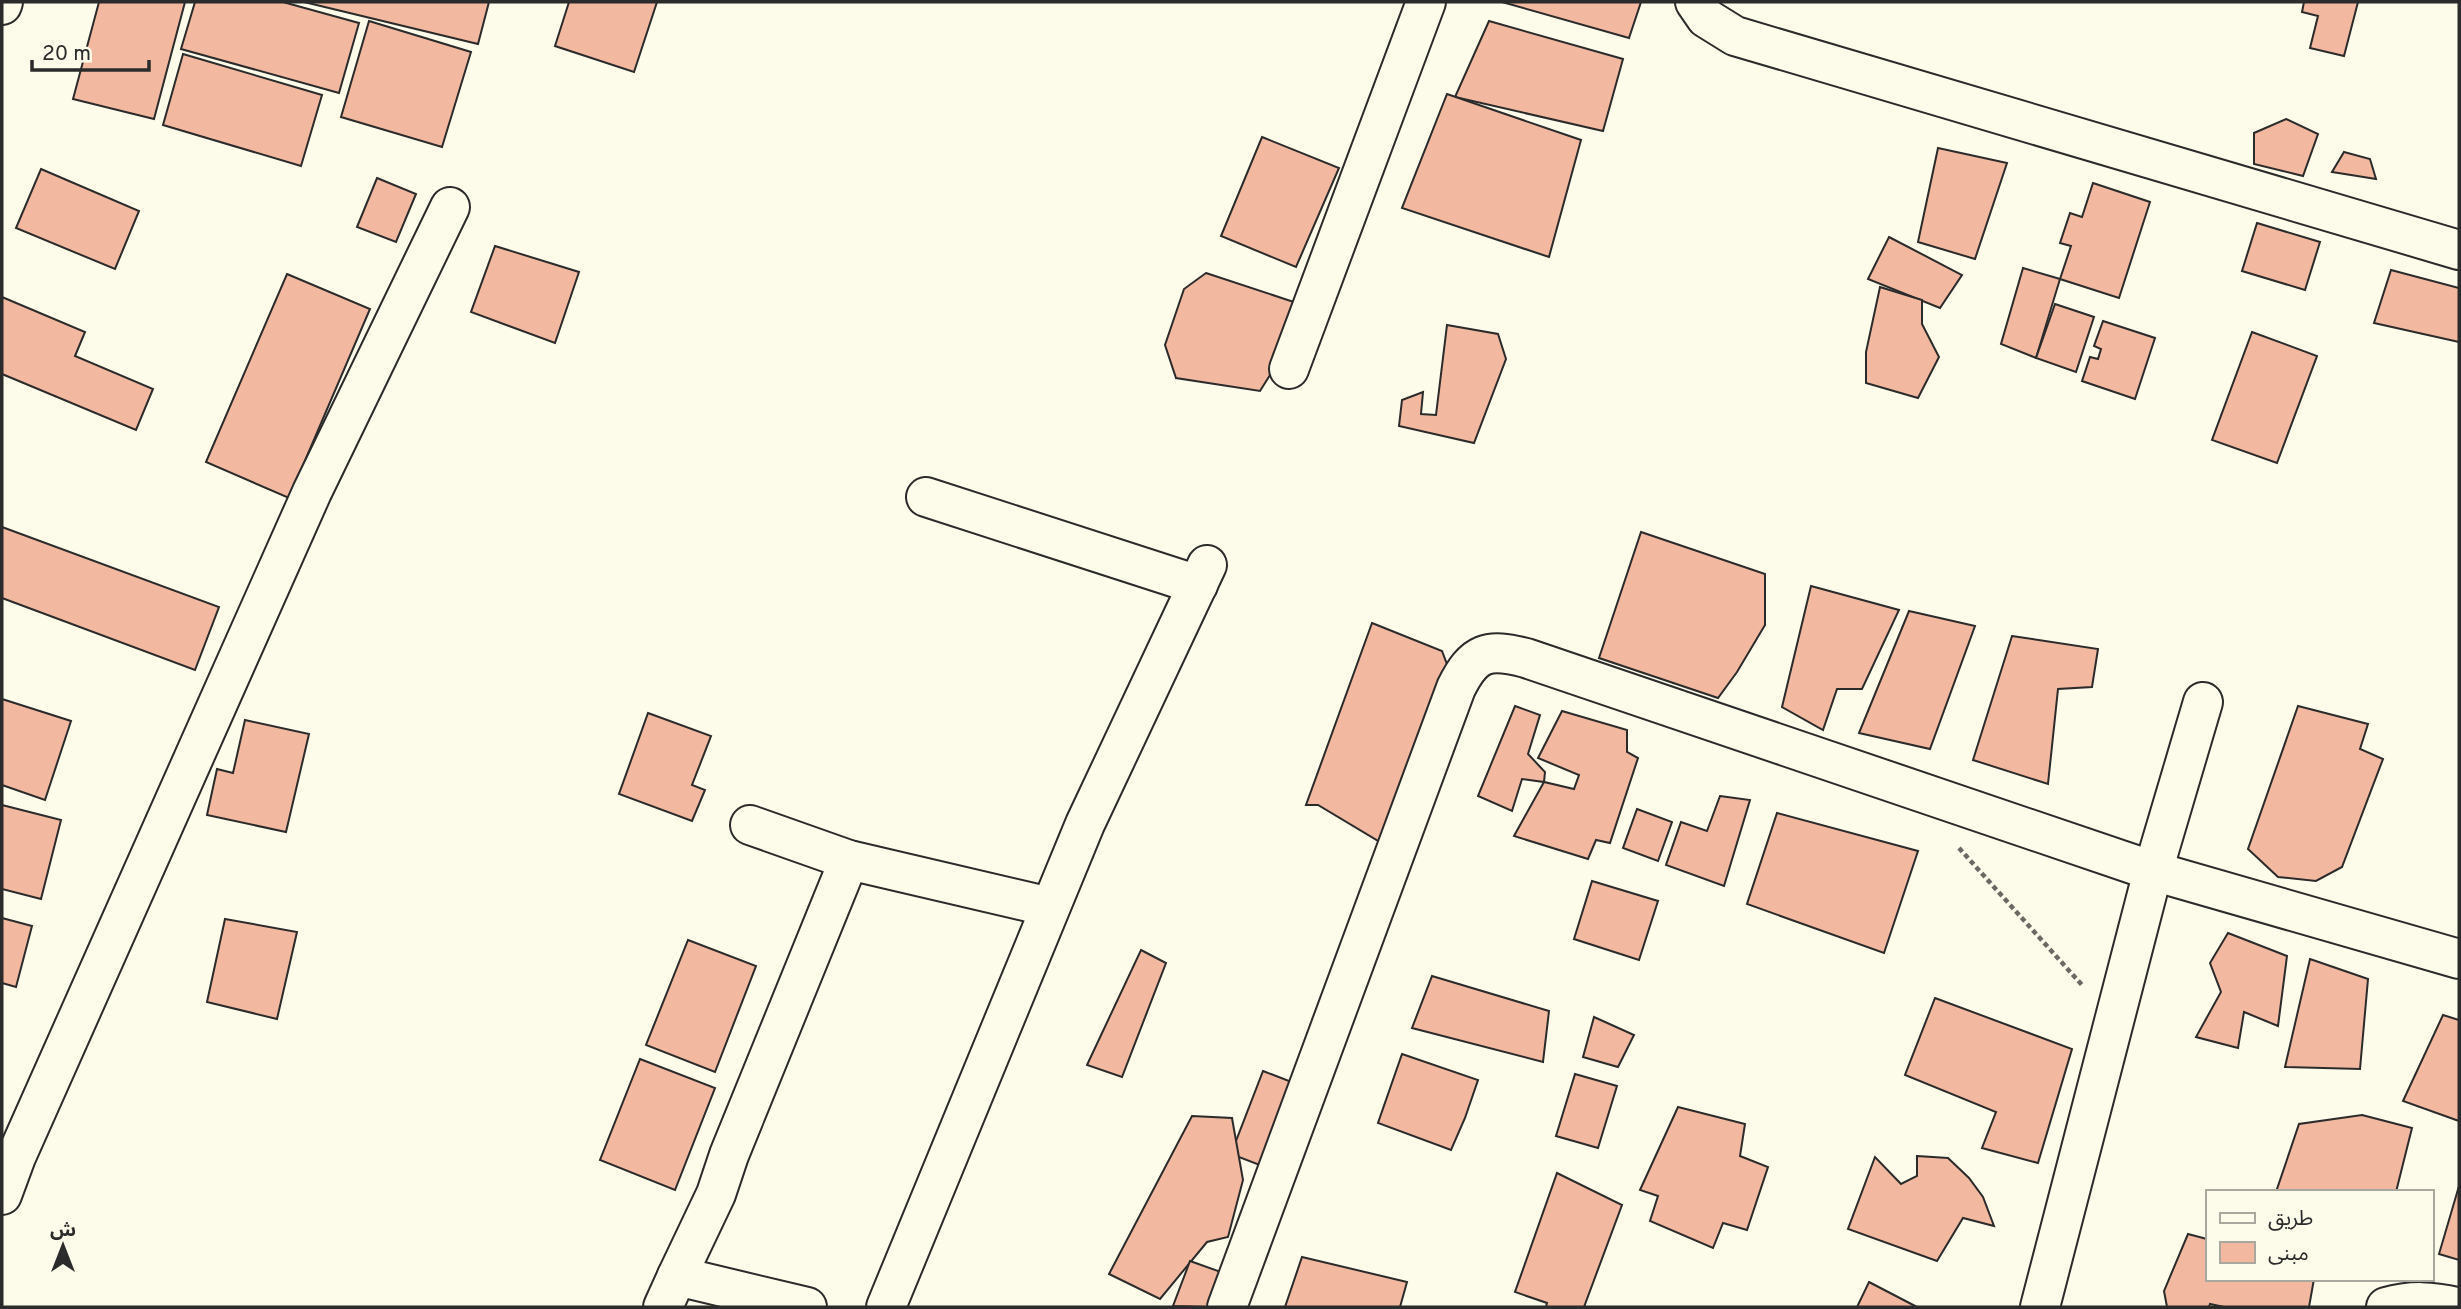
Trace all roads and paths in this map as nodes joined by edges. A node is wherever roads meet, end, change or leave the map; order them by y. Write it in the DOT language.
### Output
graph roads {
  1 [pos="1426,2"];
  2 [pos="1695,2"];
  3 [pos="450,207"];
  4 [pos="2459,250"];
  5 [pos="1289,369"];
  6 [pos="926,497"];
  7 [pos="2203,702"];
  8 [pos="750,825"];
  9 [pos="1950,838"];
  10 [pos="849,860"];
  11 [pos="2153,871"];
  12 [pos="1050,907"];
  13 [pos="2459,959"];
  14 [pos="2114,1020"];
  15 [pos="2,1195"];
  16 [pos="670,1292"];
  17 [pos="807,1307"];
  18 [pos="886,1307"];
  19 [pos="1227,1307"];
  20 [pos="2039,1307"];
  21 [pos="2386,1307"];
  22 [pos="2457,1307"];
  1 -- 5 [label="street"];
  2 -- 4 [label="street"];
  3 -- 15 [label="street"];
  6 -- 12 [label="street"];
  7 -- 11 [label="street"];
  8 -- 10 [label="street"];
  9 -- 14 [label="path"];
  10 -- 12 [label="street"];
  10 -- 16 [label="street"];
  11 -- 13 [label="street"];
  11 -- 14 [label="street"];
  11 -- 19 [label="street"];
  12 -- 18 [label="street"];
  14 -- 20 [label="street"];
  16 -- 17 [label="street"];
  21 -- 22 [label="street"];
}
